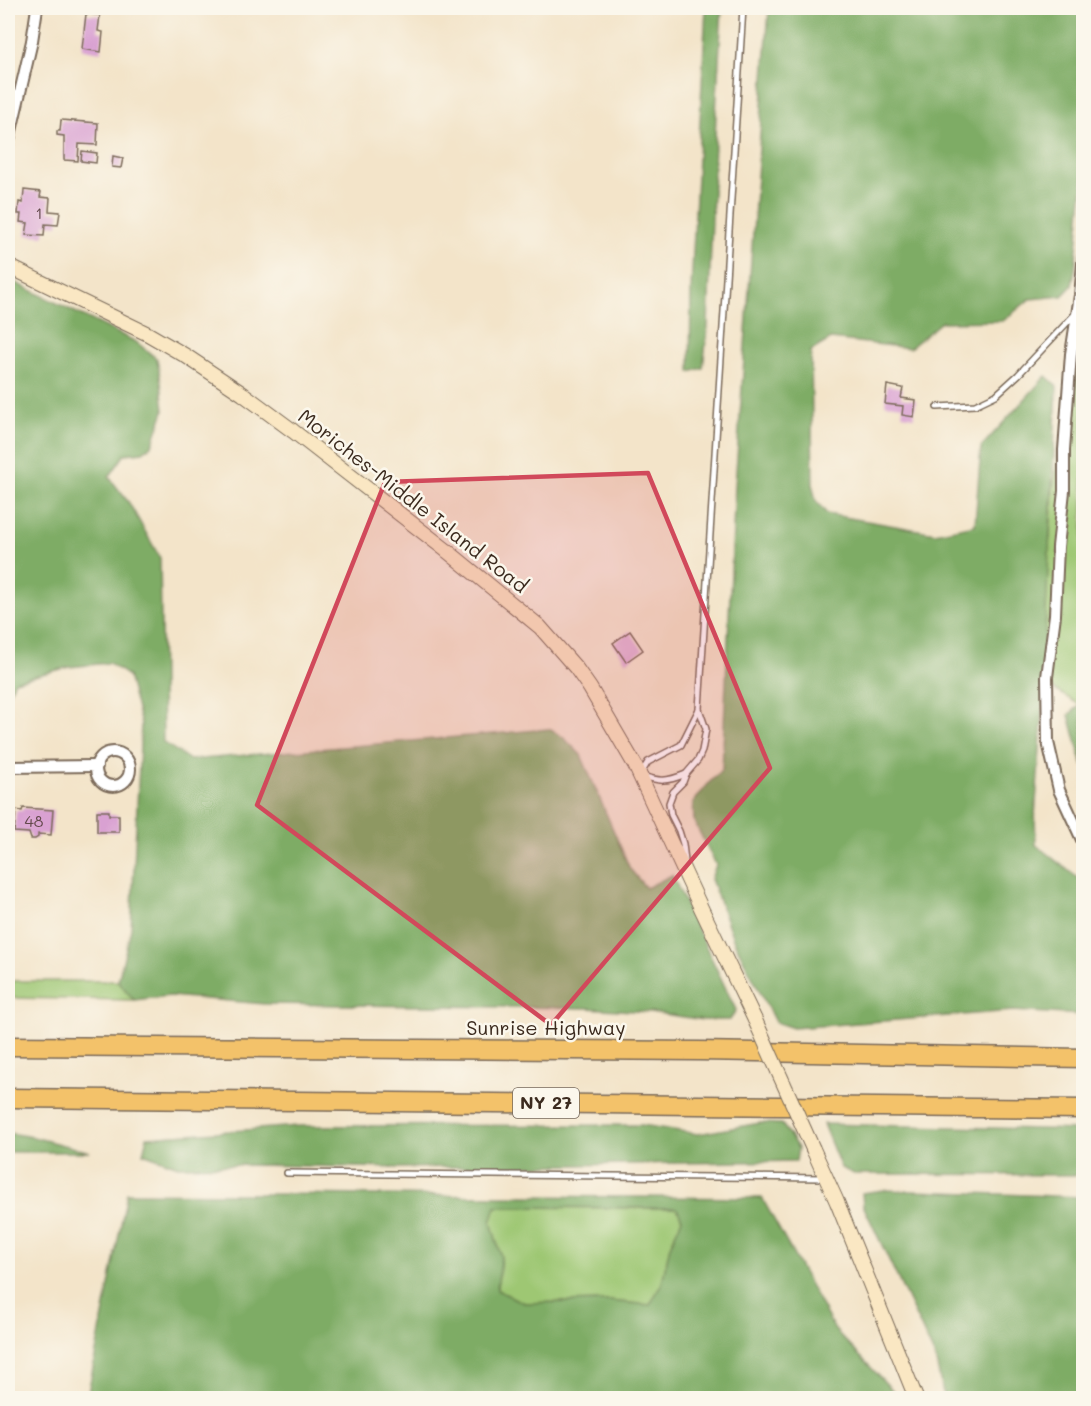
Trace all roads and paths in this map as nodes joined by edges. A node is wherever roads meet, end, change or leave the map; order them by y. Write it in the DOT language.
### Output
graph roads {
  1 [pos="37,8"];
  2 [pos="743,8"];
  3 [pos="8,144"];
  4 [pos="1083,254"];
  5 [pos="8,266"];
  6 [pos="1078,311"];
  7 [pos="937,406"];
  8 [pos="699,709"];
  9 [pos="8,766"];
  10 [pos="97,766"];
  11 [pos="686,774"];
  12 [pos="640,775"];
  13 [pos="1083,844"];
  14 [pos="686,876"];
  15 [pos="8,1046"];
  16 [pos="1083,1058"];
  17 [pos="8,1098"];
  18 [pos="1083,1109"];
  19 [pos="287,1173"];
  20 [pos="826,1178"];
  21 [pos="916,1398"];
  1 -- 3 [label="street"];
  2 -- 8 [label="lane"];
  4 -- 6 [label="street"];
  5 -- 12 [label="main road, Moriches-Middle Island Road"];
  6 -- 7 [label="lane"];
  6 -- 13 [label="street"];
  8 -- 11 [label="lane"];
  8 -- 12 [label="lane"];
  9 -- 10 [label="street"];
  11 -- 12 [label="lane"];
  11 -- 14 [label="lane"];
  12 -- 14 [label="main road, Moriches-Middle Island Road"];
  14 -- 20 [label="main road, Moriches-Middle Island Road, bridge"];
  15 -- 16 [label="highway, Sunrise Highway"];
  17 -- 18 [label="highway, NY 27"];
  19 -- 20 [label="lane"];
  20 -- 21 [label="main road"];
}
